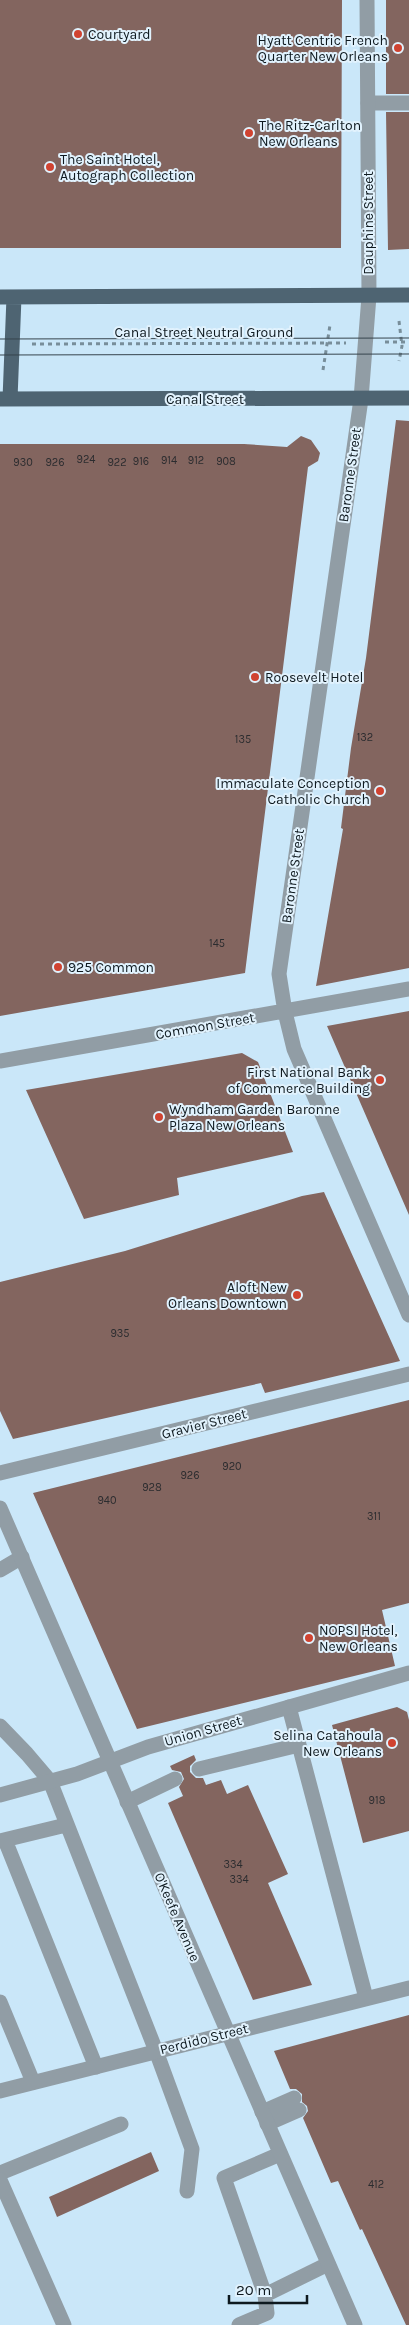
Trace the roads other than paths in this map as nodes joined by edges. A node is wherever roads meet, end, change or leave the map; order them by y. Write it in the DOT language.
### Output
graph roads {
  1 [pos="367,0"];
  2 [pos="368,103"];
  3 [pos="409,103"];
  4 [pos="369,296"];
  5 [pos="409,296"];
  6 [pos="7,297"];
  7 [pos="409,398"];
  8 [pos="5,399"];
  9 [pos="361,399"];
  10 [pos="409,989"];
  11 [pos="285,1012"];
  12 [pos="0,1062"];
  13 [pos="409,1315"];
  14 [pos="409,1374"];
  15 [pos="0,1473"];
  16 [pos="0,1508"];
  17 [pos="22,1557"];
  18 [pos="0,1570"];
  19 [pos="409,1673"];
  20 [pos="289,1707"];
  21 [pos="0,1726"];
  22 [pos="299,1745"];
  23 [pos="110,1761"];
  24 [pos="199,1768"];
  25 [pos="175,1778"];
  26 [pos="50,1782"];
  27 [pos="0,1795"];
  28 [pos="127,1802"];
  29 [pos="66,1825"];
  30 [pos="3,1840"];
  31 [pos="409,1988"];
  32 [pos="366,1998"];
  33 [pos="0,2002"];
  34 [pos="228,2033"];
  35 [pos="156,2051"];
  36 [pos="96,2066"];
  37 [pos="33,2082"];
  38 [pos="0,2091"];
  39 [pos="297,2104"];
  40 [pos="265,2118"];
  41 [pos="121,2124"];
  42 [pos="280,2154"];
  43 [pos="0,2173"];
  44 [pos="0,2180"];
  45 [pos="187,2190"];
  46 [pos="328,2264"];
  47 [pos="265,2295"];
  48 [pos="64,2325"];
  49 [pos="239,2325"];
  50 [pos="355,2325"];
  1 -- 2 [label="street, Dauphine Street"];
  2 -- 3 [label="street"];
  2 -- 4 [label="street, Dauphine Street"];
  4 -- 5 [label="main road"];
  4 -- 6 [label="main road"];
  4 -- 9 [label="street, Baronne Street"];
  6 -- 8 [label="main road"];
  7 -- 9 [label="main road, Canal Street"];
  8 -- 9 [label="main road, Canal Street"];
  9 -- 11 [label="street, Baronne Street"];
  10 -- 11 [label="street, Common Street"];
  11 -- 12 [label="street, Common Street"];
  11 -- 13 [label="street, Baronne Street"];
  14 -- 15 [label="street, Gravier Street"];
  16 -- 17 [label="street, O'Keefe Avenue"];
  17 -- 18 [label="street"];
  17 -- 23 [label="street, O'Keefe Avenue"];
  19 -- 20 [label="street, Union Street"];
  20 -- 22 [label="street"];
  20 -- 23 [label="street, Union Street"];
  21 -- 26 [label="street"];
  22 -- 24 [label="street"];
  22 -- 32 [label="street"];
  23 -- 26 [label="street, Union Street"];
  23 -- 28 [label="street, O'Keefe Avenue"];
  25 -- 28 [label="street"];
  26 -- 27 [label="street, Union Street"];
  26 -- 29 [label="street"];
  28 -- 34 [label="street, O'Keefe Avenue"];
  29 -- 30 [label="street"];
  29 -- 35 [label="street"];
  30 -- 36 [label="street"];
  31 -- 32 [label="street, Perdido Street"];
  32 -- 34 [label="street, Perdido Street"];
  33 -- 37 [label="street"];
  34 -- 35 [label="street, Perdido Street"];
  34 -- 40 [label="street, O'Keefe Avenue"];
  35 -- 36 [label="street, Perdido Street"];
  35 -- 45 [label="street"];
  36 -- 37 [label="street, Perdido Street"];
  37 -- 38 [label="street, Perdido Street"];
  39 -- 40 [label="street"];
  40 -- 42 [label="street, O'Keefe Avenue"];
  41 -- 43 [label="street"];
  42 -- 46 [label="street, O'Keefe Avenue"];
  42 -- 47 [label="street"];
  44 -- 48 [label="street"];
  46 -- 47 [label="street"];
  46 -- 50 [label="street, O'Keefe Avenue"];
  47 -- 49 [label="street"];
}
